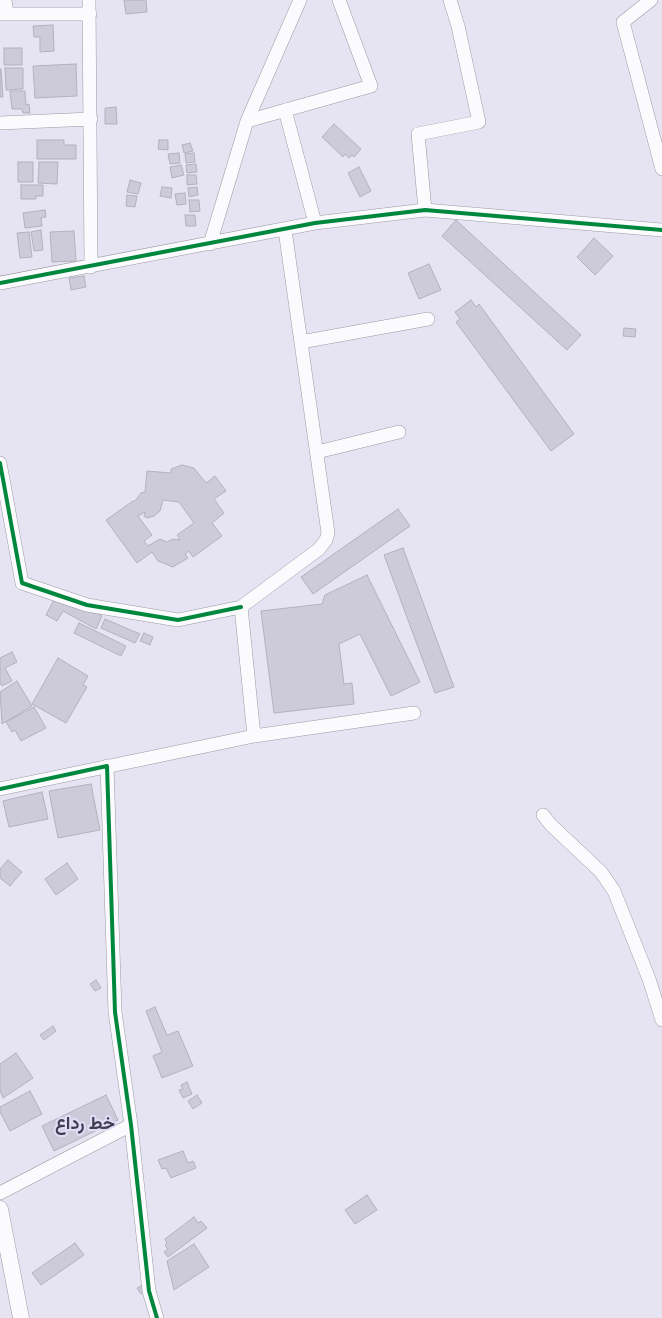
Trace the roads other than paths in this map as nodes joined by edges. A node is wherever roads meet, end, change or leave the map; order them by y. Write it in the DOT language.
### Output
graph roads {
  1 [pos="5,0"];
  2 [pos="89,0"];
  3 [pos="300,0"];
  4 [pos="339,0"];
  5 [pos="450,0"];
  6 [pos="651,0"];
  7 [pos="4,14"];
  8 [pos="90,14"];
  9 [pos="285,110"];
  10 [pos="91,119"];
  11 [pos="248,121"];
  12 [pos="0,123"];
  13 [pos="662,169"];
  14 [pos="425,210"];
  15 [pos="315,223"];
  16 [pos="285,230"];
  17 [pos="662,230"];
  18 [pos="210,244"];
  19 [pos="91,267"];
  20 [pos="0,283"];
  21 [pos="428,319"];
  22 [pos="301,342"];
  23 [pos="399,432"];
  24 [pos="317,452"];
  25 [pos="0,462"];
  26 [pos="241,607"];
  27 [pos="414,713"];
  28 [pos="254,736"];
  29 [pos="107,766"];
  30 [pos="0,789"];
  31 [pos="543,815"];
  32 [pos="662,1020"];
  33 [pos="131,1125"];
  34 [pos="0,1193"];
  35 [pos="0,1209"];
  36 [pos="21,1318"];
  37 [pos="157,1318"];
  1 -- 7 [label="street"];
  2 -- 8 [label="street"];
  3 -- 11 [label="street"];
  4 -- 9 [label="street"];
  5 -- 14 [label="street"];
  6 -- 13 [label="street"];
  7 -- 8 [label="street"];
  8 -- 10 [label="street"];
  9 -- 11 [label="street"];
  9 -- 15 [label="street"];
  10 -- 12 [label="street"];
  10 -- 19 [label="street"];
  11 -- 18 [label="street"];
  14 -- 15 [label="street"];
  14 -- 17 [label="street"];
  15 -- 16 [label="street"];
  16 -- 18 [label="street"];
  16 -- 22 [label="street"];
  18 -- 19 [label="street"];
  19 -- 20 [label="street"];
  21 -- 22 [label="street"];
  22 -- 24 [label="street"];
  23 -- 24 [label="street"];
  24 -- 26 [label="street"];
  25 -- 26 [label="street"];
  26 -- 28 [label="street"];
  27 -- 28 [label="street"];
  28 -- 29 [label="street"];
  29 -- 30 [label="street"];
  29 -- 33 [label="street"];
  31 -- 32 [label="street"];
  33 -- 34 [label="street"];
  33 -- 37 [label="street"];
  35 -- 36 [label="main road"];
}
